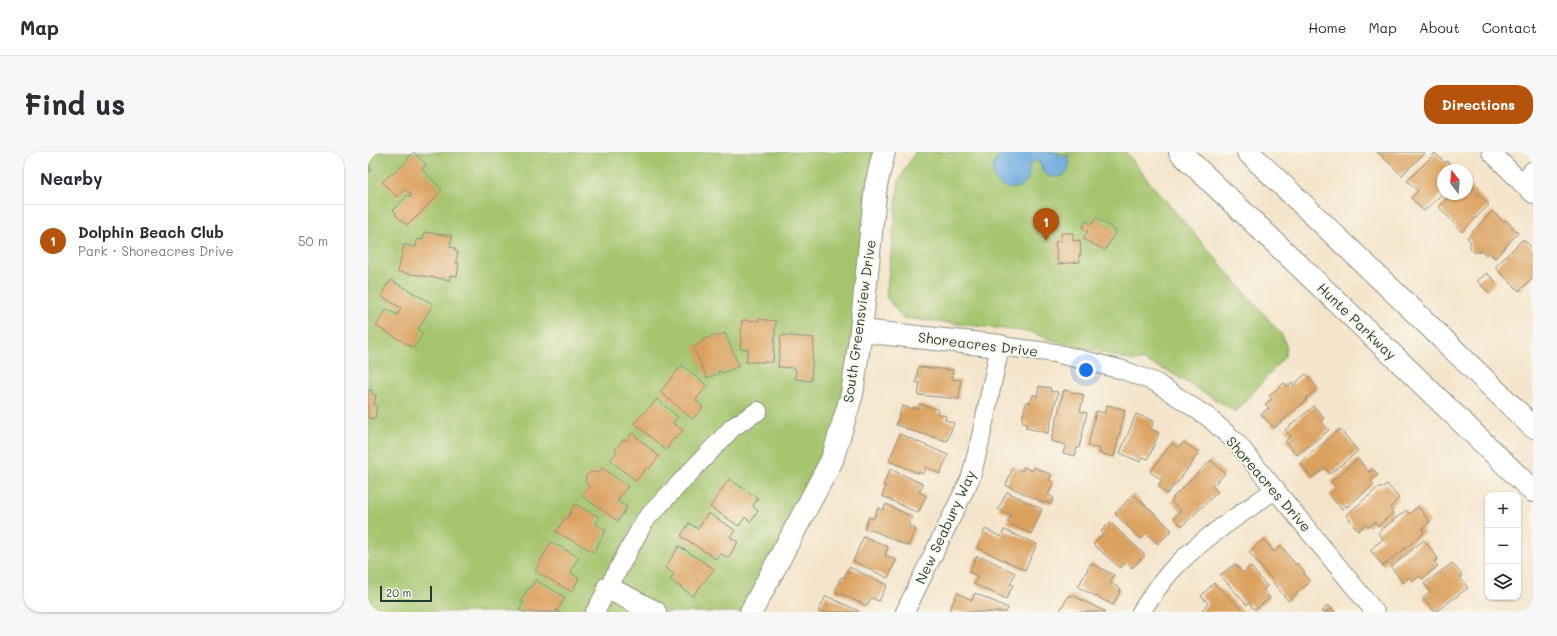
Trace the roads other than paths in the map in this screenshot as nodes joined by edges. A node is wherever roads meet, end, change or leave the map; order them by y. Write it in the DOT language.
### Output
graph roads {
  1 [pos="884,152"];
  2 [pos="1180,152"];
  3 [pos="1248,152"];
  4 [pos="1491,152"];
  5 [pos="1529,183"];
  6 [pos="861,331"];
  7 [pos="1000,346"];
  8 [pos="758,411"];
  9 [pos="1533,427"];
  10 [pos="1276,489"];
  11 [pos="1533,491"];
  12 [pos="608,588"];
  13 [pos="595,612"];
  14 [pos="655,612"];
  15 [pos="751,612"];
  16 [pos="905,612"];
  17 [pos="1141,612"];
  18 [pos="1375,612"];
  1 -- 6 [label="main road, South Greensview Drive"];
  2 -- 11 [label="main road, Hunte Parkway"];
  3 -- 9 [label="main road"];
  4 -- 5 [label="street"];
  6 -- 7 [label="main road, Shoreacres Drive"];
  6 -- 15 [label="main road, South Greensview Drive"];
  7 -- 10 [label="street, Shoreacres Drive"];
  7 -- 16 [label="street, New Seabury Way"];
  8 -- 12 [label="street"];
  10 -- 17 [label="street"];
  10 -- 18 [label="street, Shoreacres Drive"];
  12 -- 13 [label="street"];
  12 -- 14 [label="main road"];
}
